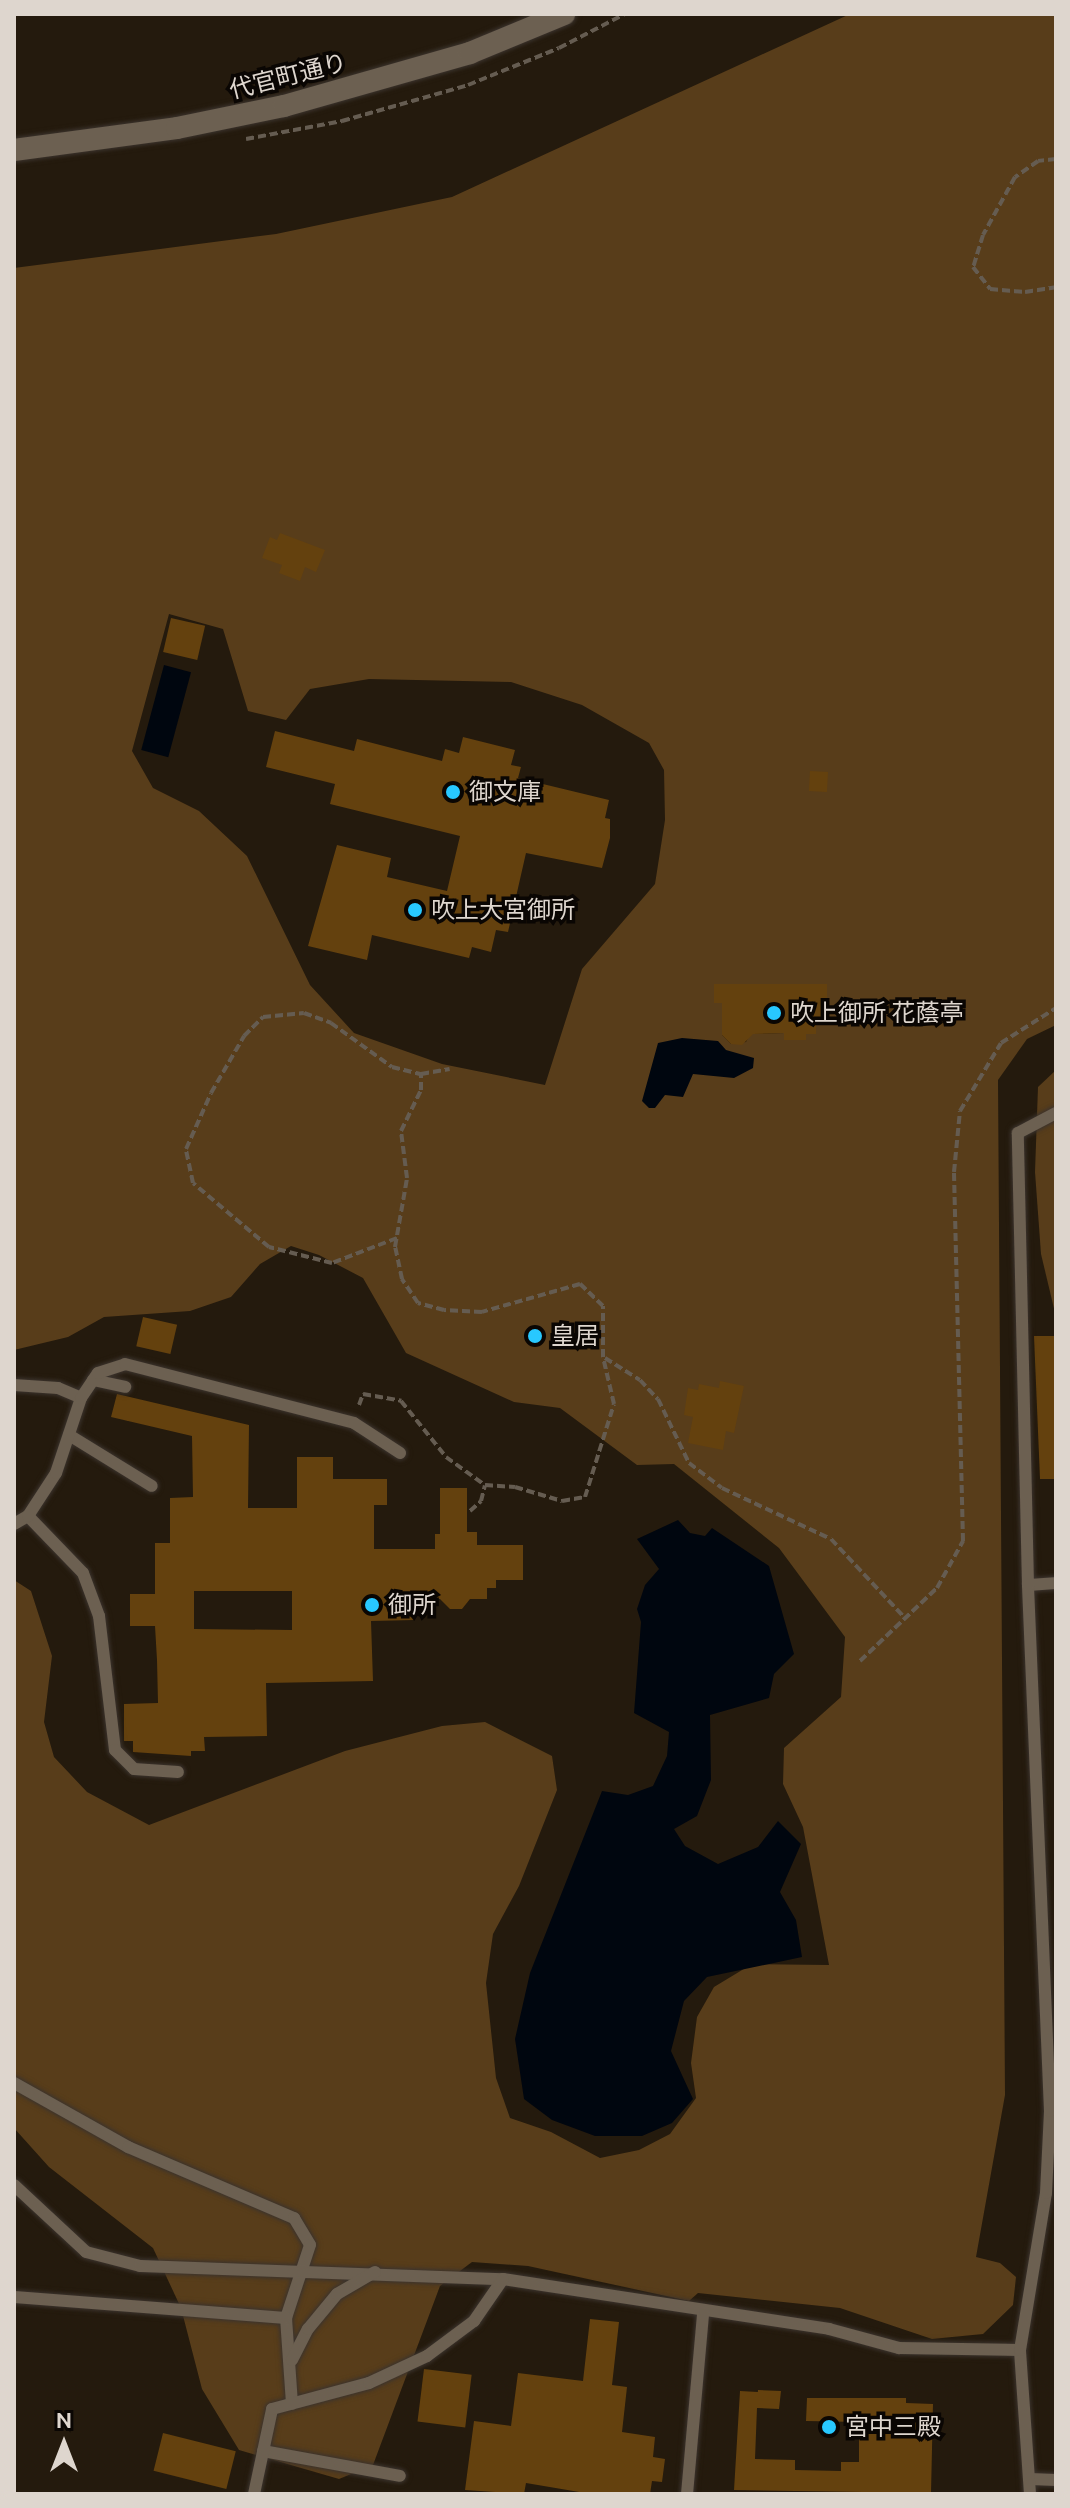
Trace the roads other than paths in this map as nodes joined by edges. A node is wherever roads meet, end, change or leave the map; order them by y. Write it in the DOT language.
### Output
graph roads {
  1 [pos="564,14"];
  2 [pos="14,150"];
  3 [pos="1056,1113"];
  4 [pos="93,1380"];
  5 [pos="14,1385"];
  6 [pos="125,1387"];
  7 [pos="81,1398"];
  8 [pos="69,1435"];
  9 [pos="400,1453"];
  10 [pos="152,1486"];
  11 [pos="28,1516"];
  12 [pos="14,1524"];
  13 [pos="1056,1583"];
  14 [pos="1028,1585"];
  15 [pos="178,1772"];
  16 [pos="14,2083"];
  17 [pos="1053,2109"];
  18 [pos="14,2185"];
  19 [pos="305,2269"];
  20 [pos="375,2272"];
  21 [pos="503,2279"];
  22 [pos="14,2297"];
  23 [pos="703,2314"];
  24 [pos="286,2318"];
  25 [pos="1020,2350"];
  26 [pos="291,2361"];
  27 [pos="292,2404"];
  28 [pos="263,2451"];
  29 [pos="400,2476"];
  30 [pos="1030,2479"];
  31 [pos="1056,2480"];
  32 [pos="254,2494"];
  33 [pos="687,2494"];
  34 [pos="1030,2494"];
  1 -- 2 [label="street, 代官町通り"];
  3 -- 14 [label="lane"];
  4 -- 6 [label="lane"];
  4 -- 7 [label="lane"];
  4 -- 9 [label="lane"];
  5 -- 7 [label="lane"];
  7 -- 8 [label="lane"];
  8 -- 10 [label="lane"];
  8 -- 11 [label="lane"];
  11 -- 12 [label="lane"];
  11 -- 15 [label="lane"];
  13 -- 14 [label="lane"];
  14 -- 17 [label="lane"];
  16 -- 19 [label="lane"];
  17 -- 25 [label="lane"];
  18 -- 19 [label="lane"];
  19 -- 20 [label="lane"];
  19 -- 24 [label="lane"];
  20 -- 21 [label="lane"];
  20 -- 26 [label="lane"];
  21 -- 23 [label="lane"];
  21 -- 27 [label="lane"];
  22 -- 24 [label="lane"];
  23 -- 25 [label="lane"];
  23 -- 33 [label="lane"];
  24 -- 26 [label="lane"];
  25 -- 30 [label="lane"];
  26 -- 27 [label="lane"];
  27 -- 28 [label="lane"];
  28 -- 29 [label="lane"];
  28 -- 32 [label="lane"];
  30 -- 31 [label="lane"];
  30 -- 34 [label="lane"];
}
